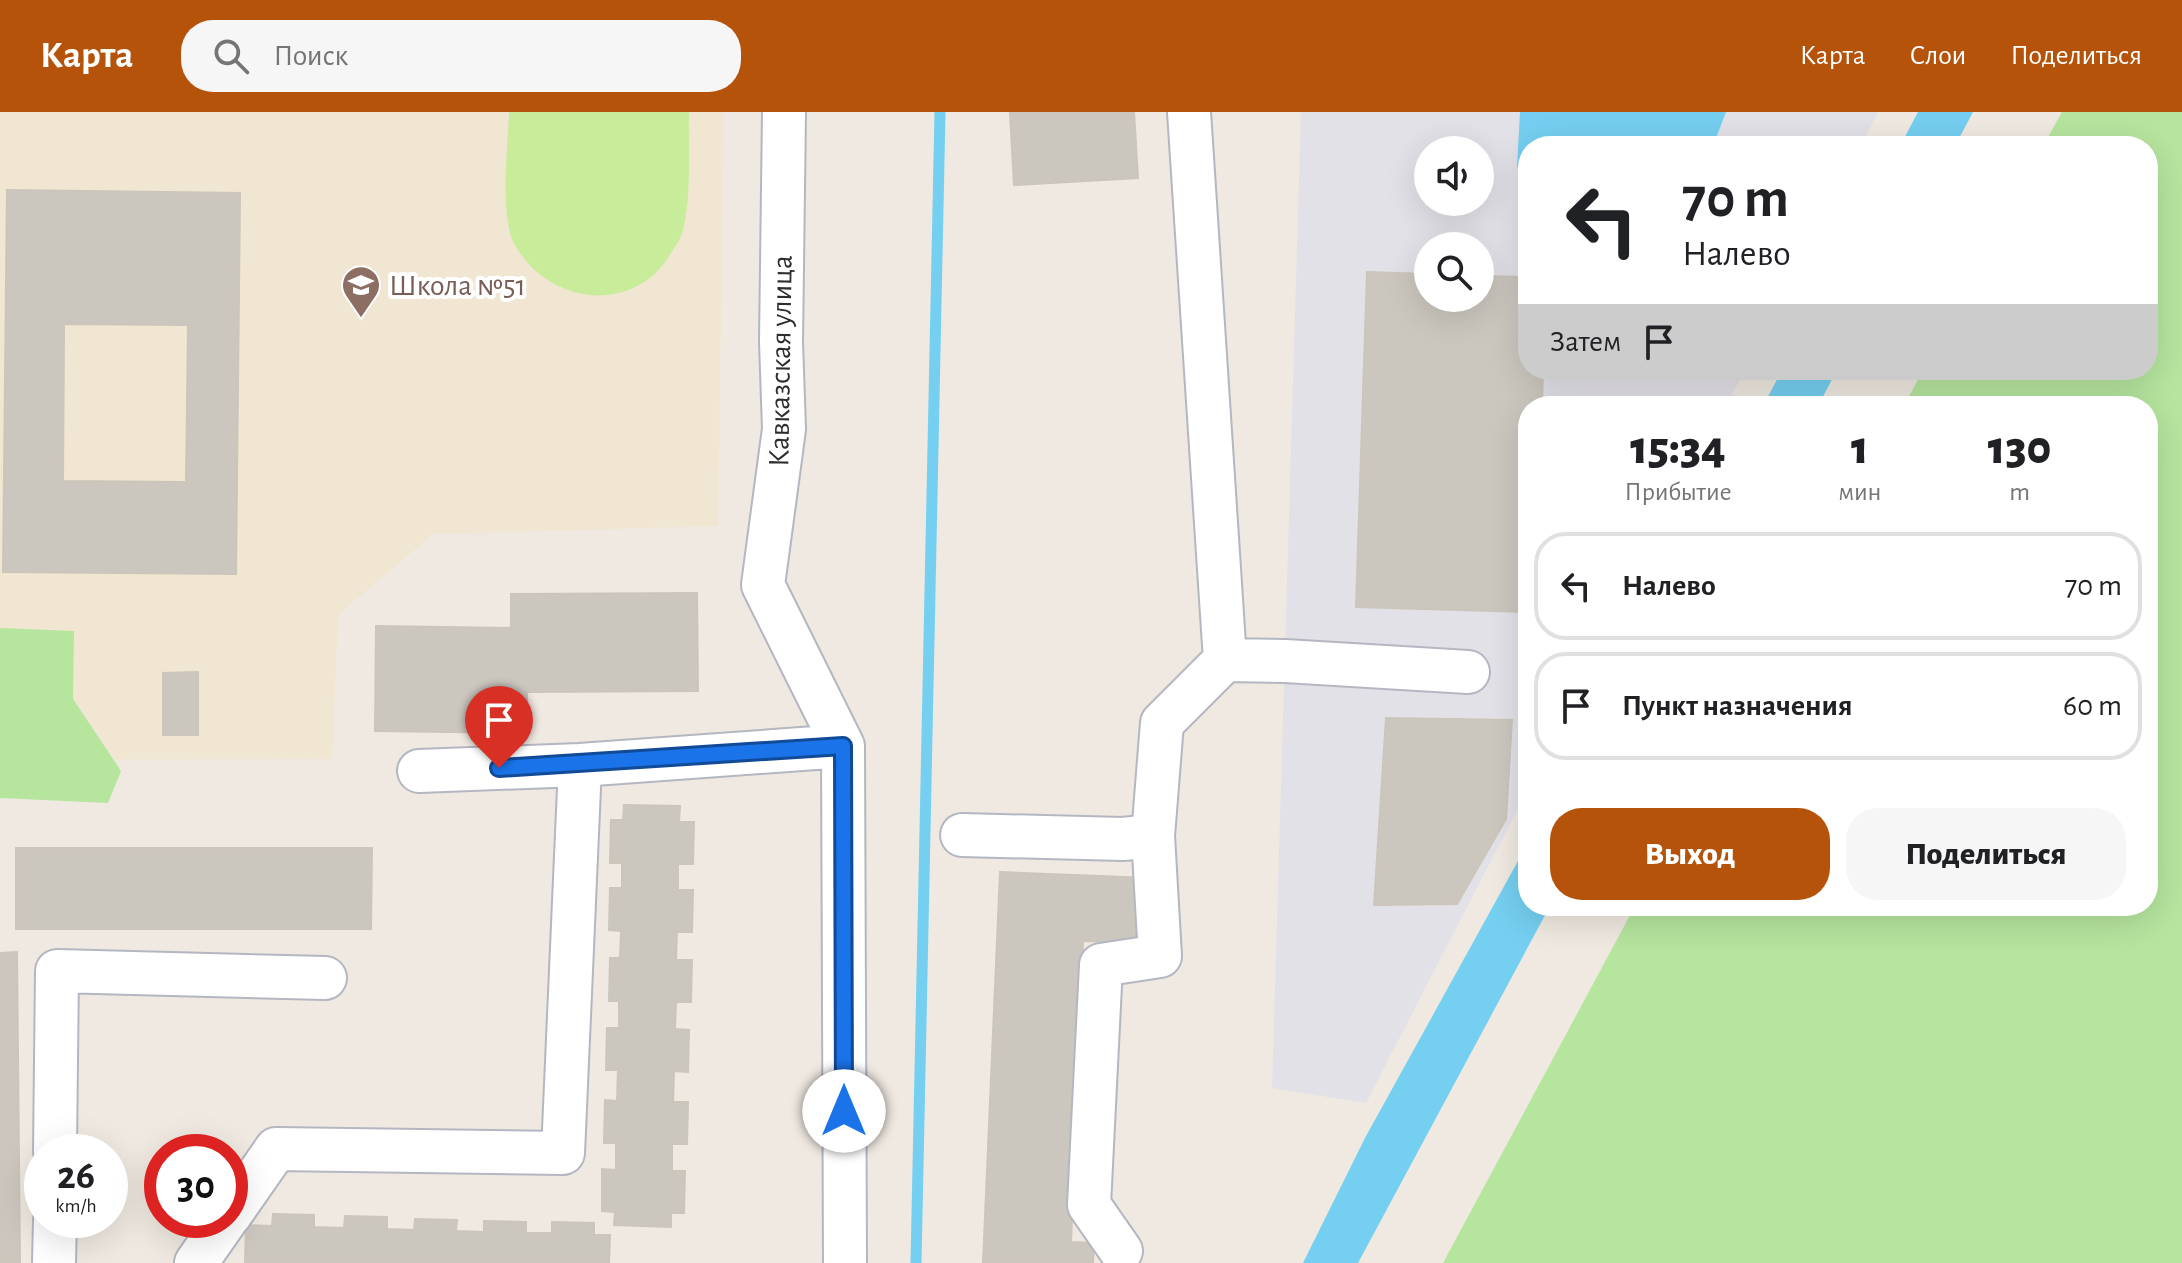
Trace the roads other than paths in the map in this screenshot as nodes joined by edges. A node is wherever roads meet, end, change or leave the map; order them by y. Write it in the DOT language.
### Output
graph roads {
  1 [pos="784,112"];
  2 [pos="1189,112"];
  3 [pos="1225,660"];
  4 [pos="1468,672"];
  5 [pos="843,746"];
  6 [pos="580,765"];
  7 [pos="419,771"];
  8 [pos="962,835"];
  9 [pos="1153,836"];
  10 [pos="325,978"];
  11 [pos="55,1134"];
  12 [pos="248,1189"];
  13 [pos="55,1238"];
  14 [pos="213,1238"];
  15 [pos="1121,1251"];
  16 [pos="54,1263"];
  17 [pos="196,1263"];
  18 [pos="845,1263"];
  1 -- 5 [label="street, Кавказская улица"];
  2 -- 3 [label="street"];
  3 -- 4 [label="street"];
  3 -- 9 [label="street"];
  5 -- 6 [label="street"];
  5 -- 18 [label="street, Кавказская улица"];
  6 -- 7 [label="street"];
  6 -- 12 [label="street"];
  8 -- 9 [label="street"];
  9 -- 15 [label="street"];
  10 -- 11 [label="street"];
  13 -- 16 [label="street"];
  14 -- 17 [label="street"];
}
